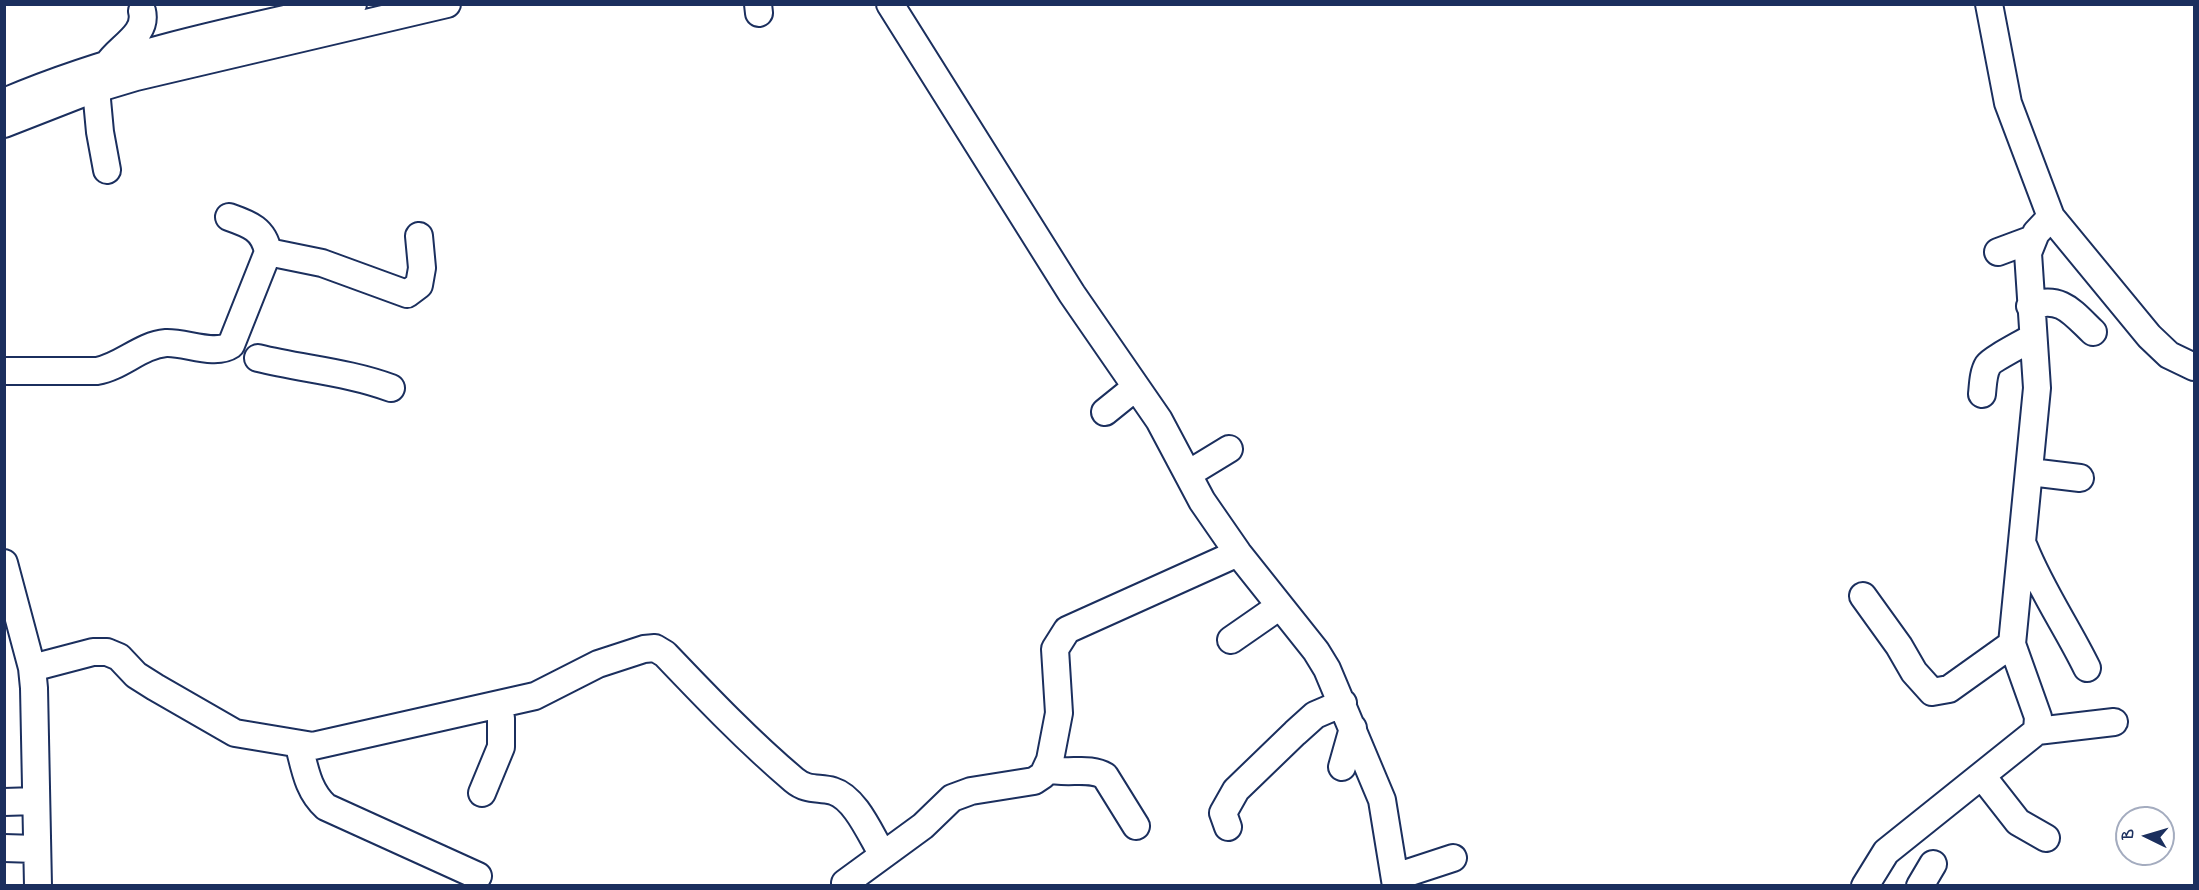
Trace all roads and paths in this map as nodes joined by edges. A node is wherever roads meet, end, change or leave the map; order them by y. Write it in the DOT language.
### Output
graph roads {
  1 [pos="353,4"];
  2 [pos="447,4"];
  3 [pos="890,4"];
  4 [pos="1989,4"];
  5 [pos="142,11"];
  6 [pos="107,65"];
  7 [pos="96,89"];
  8 [pos="4,102"];
  9 [pos="4,124"];
  10 [pos="107,170"];
  11 [pos="229,217"];
  12 [pos="2041,228"];
  13 [pos="419,236"];
  14 [pos="268,252"];
  15 [pos="1998,252"];
  16 [pos="2030,306"];
  17 [pos="2093,332"];
  18 [pos="2033,337"];
  19 [pos="242,353"];
  20 [pos="2194,368"];
  21 [pos="4,371"];
  22 [pos="1136,387"];
  23 [pos="391,388"];
  24 [pos="1982,394"];
  25 [pos="1105,412"];
  26 [pos="1229,449"];
  27 [pos="2030,472"];
  28 [pos="1188,474"];
  29 [pos="2080,478"];
  30 [pos="2023,544"];
  31 [pos="1238,554"];
  32 [pos="4,563"];
  33 [pos="1863,596"];
  34 [pos="1280,606"];
  35 [pos="1232,640"];
  36 [pos="2012,644"];
  37 [pos="32,668"];
  38 [pos="2087,668"];
  39 [pos="1343,703"];
  40 [pos="500,711"];
  41 [pos="2114,722"];
  42 [pos="1353,728"];
  43 [pos="2037,731"];
  44 [pos="299,746"];
  45 [pos="1342,767"];
  46 [pos="1048,770"];
  47 [pos="1982,776"];
  48 [pos="482,794"];
  49 [pos="36,801"];
  50 [pos="4,802"];
  51 [pos="1136,826"];
  52 [pos="1228,826"];
  53 [pos="2046,838"];
  54 [pos="4,848"];
  55 [pos="36,849"];
  56 [pos="883,855"];
  57 [pos="1453,858"];
  58 [pos="478,876"];
  59 [pos="1396,881"];
  60 [pos="845,883"];
  61 [pos="1868,884"];
  62 [pos="38,885"];
  1 -- 6 [label="street"];
  2 -- 7 [label="street"];
  3 -- 22 [label="street"];
  4 -- 12 [label="street"];
  5 -- 6 [label="street"];
  6 -- 8 [label="street"];
  7 -- 9 [label="street"];
  7 -- 10 [label="street"];
  11 -- 14 [label="street"];
  12 -- 15 [label="street"];
  12 -- 16 [label="street"];
  12 -- 20 [label="street"];
  13 -- 14 [label="street"];
  14 -- 19 [label="street"];
  16 -- 17 [label="street"];
  16 -- 18 [label="street"];
  18 -- 24 [label="street"];
  18 -- 27 [label="street"];
  19 -- 21 [label="street"];
  19 -- 23 [label="street"];
  22 -- 25 [label="street"];
  22 -- 28 [label="street"];
  26 -- 28 [label="street"];
  27 -- 29 [label="street"];
  27 -- 30 [label="street"];
  28 -- 31 [label="street"];
  30 -- 36 [label="street"];
  30 -- 38 [label="street"];
  31 -- 34 [label="street"];
  31 -- 46 [label="street"];
  32 -- 37 [label="street"];
  33 -- 36 [label="street"];
  34 -- 35 [label="street"];
  34 -- 39 [label="street"];
  36 -- 43 [label="street"];
  37 -- 44 [label="street"];
  37 -- 49 [label="street"];
  39 -- 42 [label="street"];
  39 -- 52 [label="street"];
  40 -- 44 [label="street"];
  40 -- 48 [label="street"];
  40 -- 56 [label="street"];
  41 -- 43 [label="street"];
  42 -- 45 [label="street"];
  42 -- 59 [label="street"];
  43 -- 47 [label="street"];
  44 -- 58 [label="street"];
  46 -- 51 [label="street"];
  46 -- 56 [label="street"];
  47 -- 53 [label="street"];
  47 -- 61 [label="street"];
  49 -- 50 [label="street"];
  49 -- 55 [label="street"];
  54 -- 55 [label="street"];
  55 -- 62 [label="street"];
  56 -- 60 [label="street"];
  57 -- 59 [label="street"];
}
